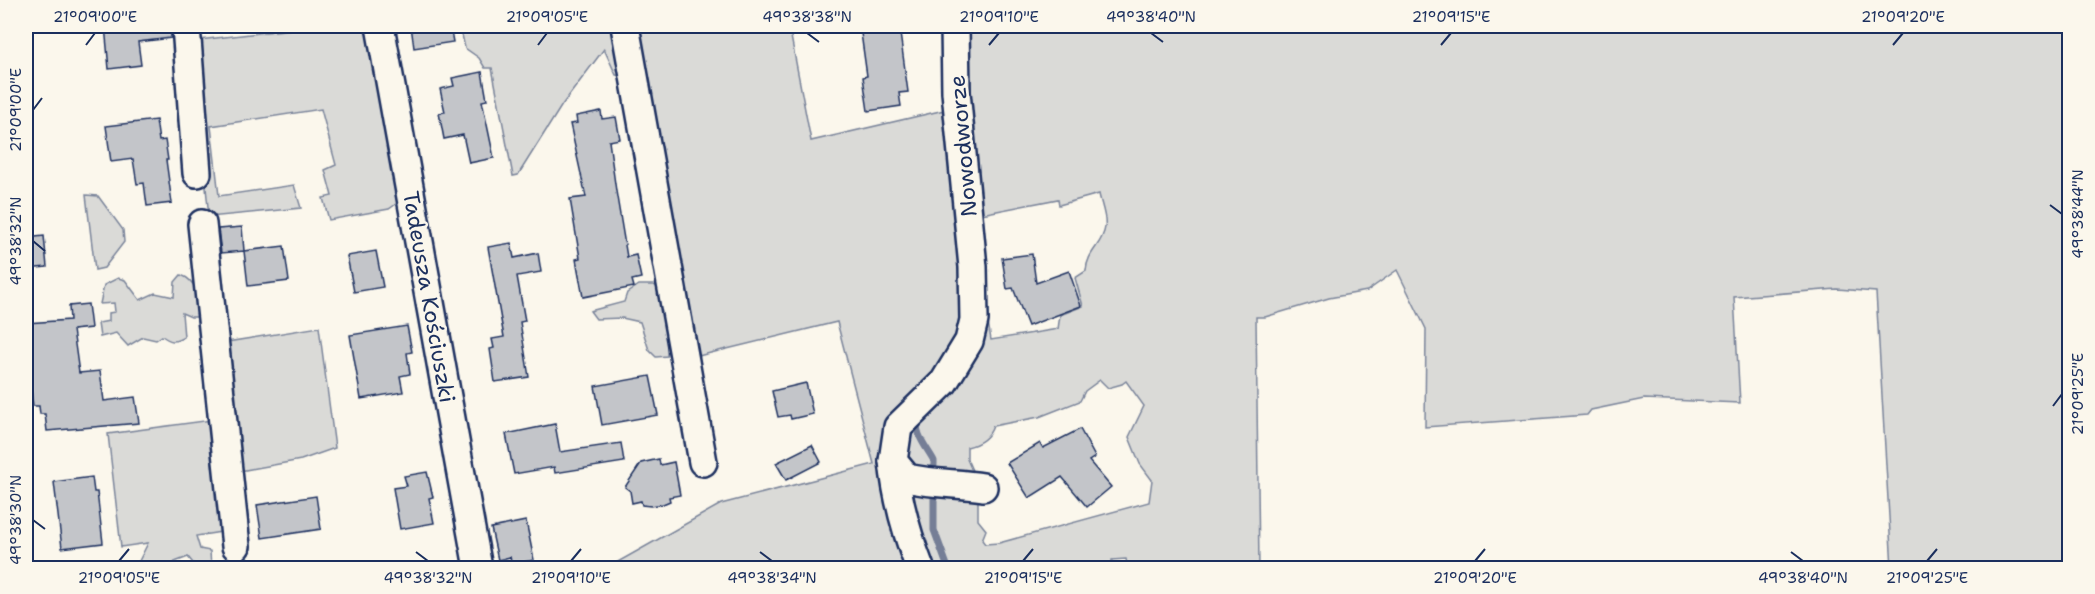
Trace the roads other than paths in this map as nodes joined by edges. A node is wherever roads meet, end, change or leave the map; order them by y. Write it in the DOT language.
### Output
graph roads {
  1 [pos="186,26"];
  2 [pos="380,26"];
  3 [pos="625,26"];
  4 [pos="956,26"];
  5 [pos="197,173"];
  6 [pos="202,224"];
  7 [pos="893,461"];
  8 [pos="702,462"];
  9 [pos="983,487"];
  10 [pos="236,546"];
  11 [pos="478,568"];
  12 [pos="920,568"];
  1 -- 5 [label="street"];
  2 -- 11 [label="street, Tadeusza Kościuszki"];
  3 -- 8 [label="street"];
  4 -- 7 [label="street, Nowodworze"];
  6 -- 10 [label="street"];
  7 -- 9 [label="street"];
  7 -- 12 [label="street, Nowodworze"];
}
